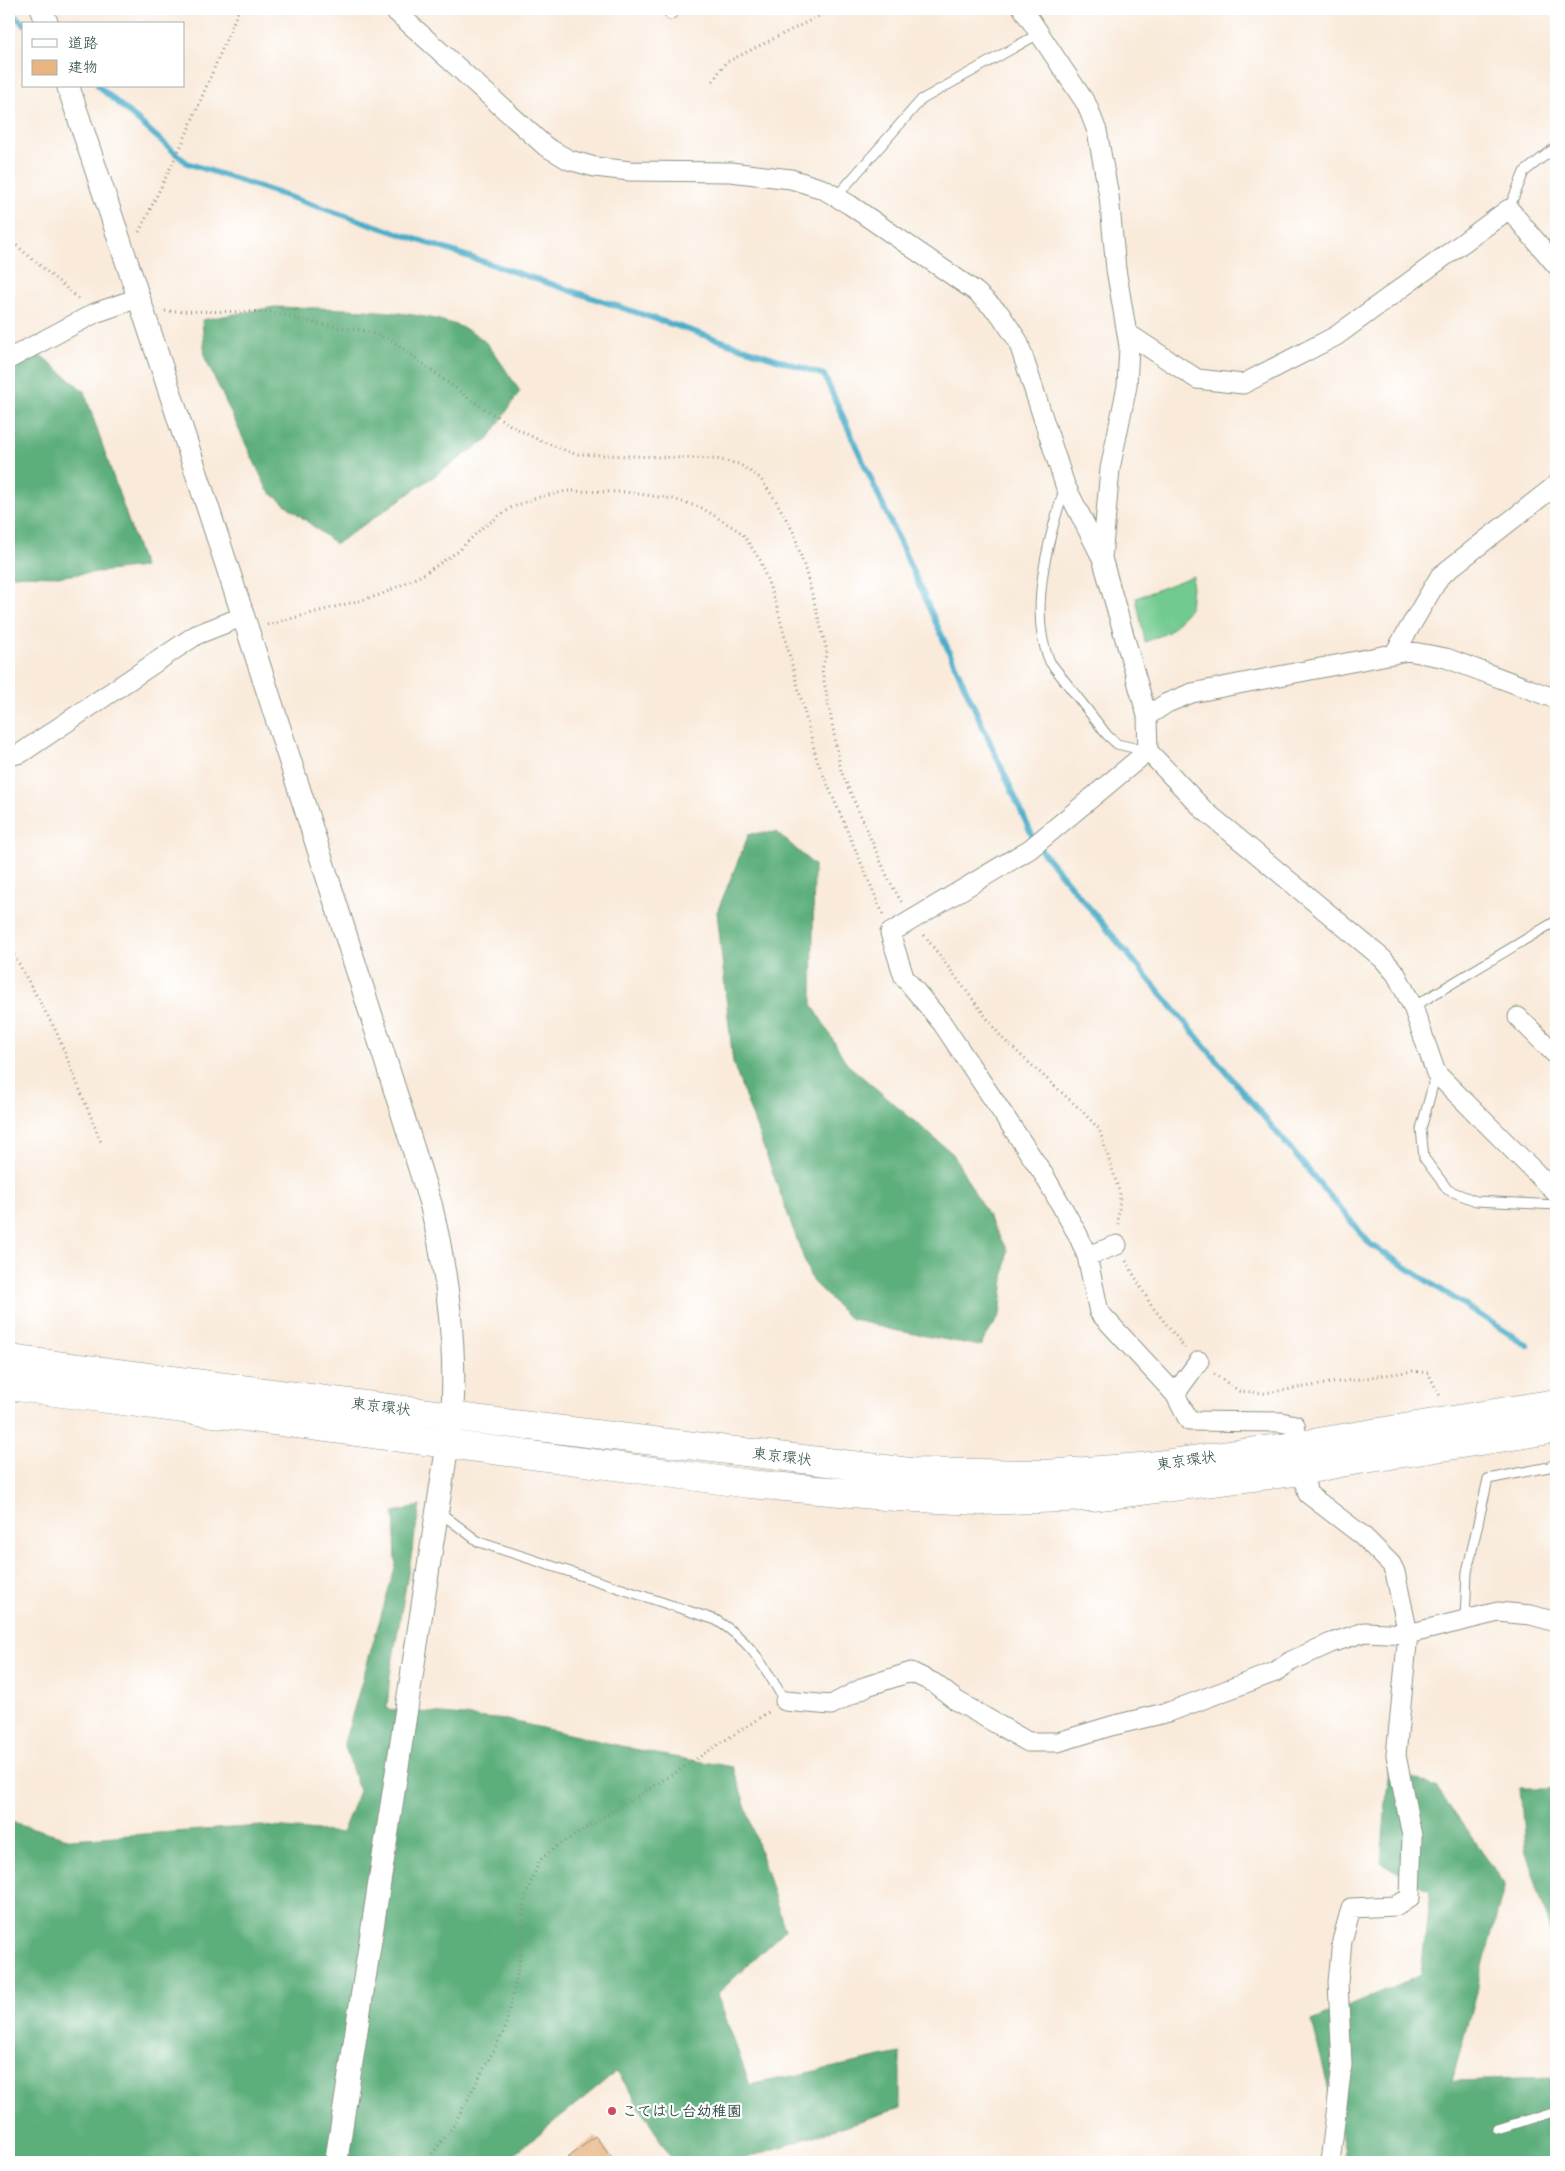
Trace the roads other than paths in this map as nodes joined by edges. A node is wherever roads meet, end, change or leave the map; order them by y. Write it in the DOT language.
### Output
graph roads {
  1 [pos="42,9"];
  2 [pos="393,9"];
  3 [pos="678,9"];
  4 [pos="1023,9"];
  5 [pos="670,15"];
  6 [pos="46,22"];
  7 [pos="1040,33"];
  8 [pos="69,88"];
  9 [pos="1556,147"];
  10 [pos="836,196"];
  11 [pos="1509,208"];
  12 [pos="1556,266"];
  13 [pos="140,305"];
  14 [pos="1127,333"];
  15 [pos="9,358"];
  16 [pos="1556,484"];
  17 [pos="1065,486"];
  18 [pos="1102,558"];
  19 [pos="247,623"];
  20 [pos="1394,654"];
  21 [pos="1556,699"];
  22 [pos="1148,716"];
  23 [pos="1148,751"];
  24 [pos="9,756"];
  25 [pos="1556,921"];
  26 [pos="1413,1007"];
  27 [pos="1518,1017"];
  28 [pos="1556,1055"];
  29 [pos="1436,1074"];
  30 [pos="1556,1194"];
  31 [pos="1556,1205"];
  32 [pos="1117,1245"];
  33 [pos="1086,1256"];
  34 [pos="9,1359"];
  35 [pos="1199,1362"];
  36 [pos="9,1386"];
  37 [pos="1175,1394"];
  38 [pos="1556,1403"];
  39 [pos="452,1416"];
  40 [pos="1556,1429"];
  41 [pos="449,1444"];
  42 [pos="1300,1458"];
  43 [pos="1556,1463"];
  44 [pos="438,1510"];
  45 [pos="1465,1621"];
  46 [pos="1556,1622"];
  47 [pos="1408,1634"];
  48 [pos="785,1701"];
  49 [pos="1556,2111"];
  50 [pos="1498,2129"];
  51 [pos="336,2162"];
  52 [pos="1330,2162"];
  1 -- 6 [label="street"];
  2 -- 10 [label="street"];
  3 -- 5 [label="lane"];
  4 -- 7 [label="street"];
  7 -- 10 [label="lane"];
  7 -- 14 [label="street"];
  8 -- 13 [label="street"];
  9 -- 11 [label="lane"];
  10 -- 17 [label="street"];
  11 -- 12 [label="street"];
  11 -- 14 [label="street"];
  13 -- 15 [label="street"];
  13 -- 19 [label="street"];
  14 -- 18 [label="street"];
  16 -- 20 [label="street"];
  17 -- 18 [label="street"];
  17 -- 23 [label="lane"];
  18 -- 22 [label="street"];
  19 -- 24 [label="street"];
  19 -- 39 [label="street"];
  20 -- 21 [label="street"];
  20 -- 22 [label="street"];
  22 -- 23 [label="street"];
  23 -- 26 [label="street"];
  23 -- 33 [label="street"];
  25 -- 26 [label="lane"];
  26 -- 29 [label="street"];
  27 -- 28 [label="street"];
  29 -- 30 [label="street"];
  29 -- 31 [label="lane"];
  32 -- 33 [label="street"];
  33 -- 37 [label="street"];
  34 -- 39 [label="highway, 東京環状"];
  35 -- 37 [label="street"];
  36 -- 41 [label="highway, 東京環状"];
  37 -- 42 [label="street"];
  38 -- 42 [label="highway, 東京環状"];
  39 -- 41 [label="street"];
  39 -- 42 [label="highway, 東京環状"];
  40 -- 42 [label="highway, 東京環状"];
  41 -- 42 [label="highway, 東京環状"];
  41 -- 44 [label="street"];
  42 -- 47 [label="street"];
  43 -- 45 [label="lane"];
  44 -- 48 [label="lane"];
  44 -- 51 [label="street"];
  45 -- 46 [label="street"];
  45 -- 47 [label="street"];
  47 -- 48 [label="street"];
  47 -- 52 [label="street"];
  49 -- 50 [label="lane"];
}
